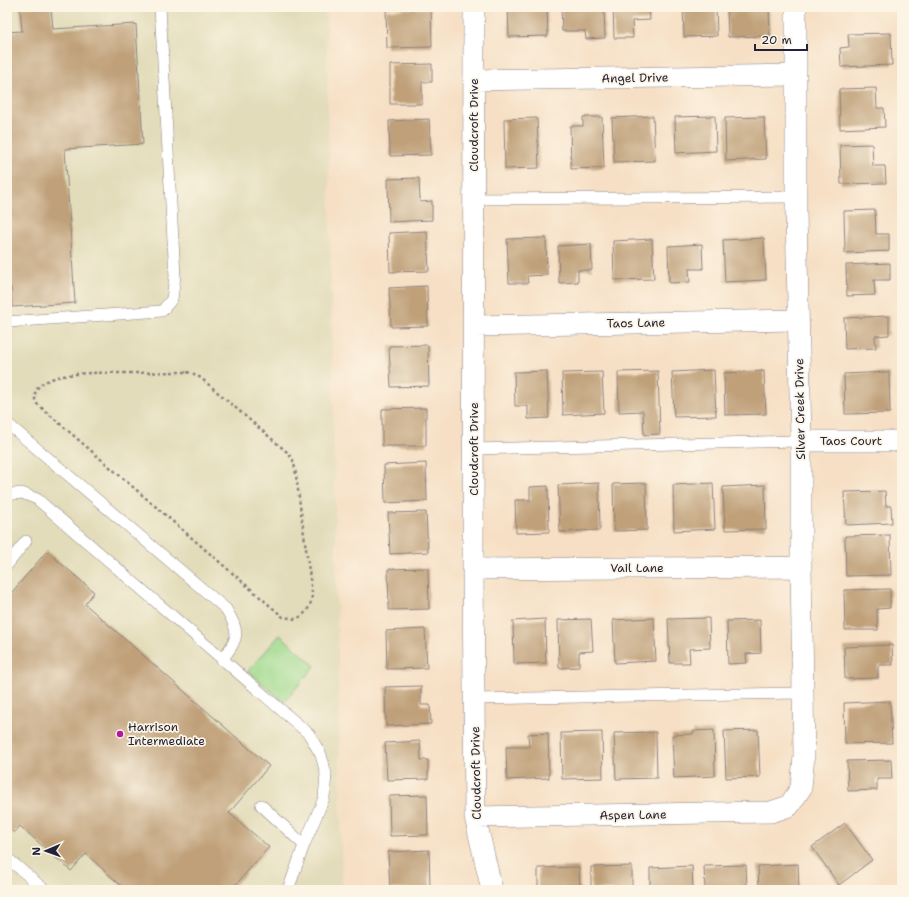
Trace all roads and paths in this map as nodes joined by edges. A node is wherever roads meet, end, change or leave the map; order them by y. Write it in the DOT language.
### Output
graph roads {
  1 [pos="160,7"];
  2 [pos="474,7"];
  3 [pos="796,7"];
  4 [pos="796,76"];
  5 [pos="474,80"];
  6 [pos="796,197"];
  7 [pos="474,199"];
  8 [pos="798,320"];
  9 [pos="7,322"];
  10 [pos="474,326"];
  11 [pos="8,425"];
  12 [pos="801,441"];
  13 [pos="902,441"];
  14 [pos="474,449"];
  15 [pos="7,496"];
  16 [pos="26,541"];
  17 [pos="7,565"];
  18 [pos="801,567"];
  19 [pos="473,569"];
  20 [pos="312,593"];
  21 [pos="222,660"];
  22 [pos="803,692"];
  23 [pos="474,699"];
  24 [pos="261,804"];
  25 [pos="789,806"];
  26 [pos="475,817"];
  27 [pos="304,845"];
  28 [pos="7,858"];
  29 [pos="44,890"];
  30 [pos="288,890"];
  31 [pos="492,890"];
  1 -- 9 [label="lane"];
  2 -- 5 [label="street, Cloudcroft Drive"];
  3 -- 4 [label="street, Silver Creek Drive"];
  4 -- 5 [label="street, Angel Drive"];
  4 -- 6 [label="street, Silver Creek Drive"];
  5 -- 7 [label="street, Cloudcroft Drive"];
  6 -- 7 [label="lane"];
  6 -- 8 [label="street, Silver Creek Drive"];
  7 -- 10 [label="street, Cloudcroft Drive"];
  8 -- 10 [label="street, Taos Lane"];
  8 -- 12 [label="street, Silver Creek Drive"];
  10 -- 14 [label="street, Cloudcroft Drive"];
  11 -- 21 [label="lane"];
  12 -- 13 [label="street, Taos Court"];
  12 -- 14 [label="lane"];
  12 -- 18 [label="street, Silver Creek Drive"];
  14 -- 19 [label="street, Cloudcroft Drive"];
  15 -- 21 [label="lane"];
  16 -- 17 [label="lane"];
  18 -- 19 [label="street, Vail Lane"];
  18 -- 22 [label="street, Silver Creek Drive"];
  19 -- 23 [label="street, Cloudcroft Drive"];
  20 -- 20 [label="path"];
  21 -- 27 [label="lane"];
  22 -- 23 [label="lane"];
  22 -- 25 [label="street, Silver Creek Drive"];
  23 -- 26 [label="street, Cloudcroft Drive"];
  24 -- 27 [label="lane"];
  25 -- 26 [label="street, Aspen Lane"];
  26 -- 31 [label="street, Cloudcroft Drive"];
  27 -- 30 [label="lane"];
  28 -- 29 [label="lane"];
}
